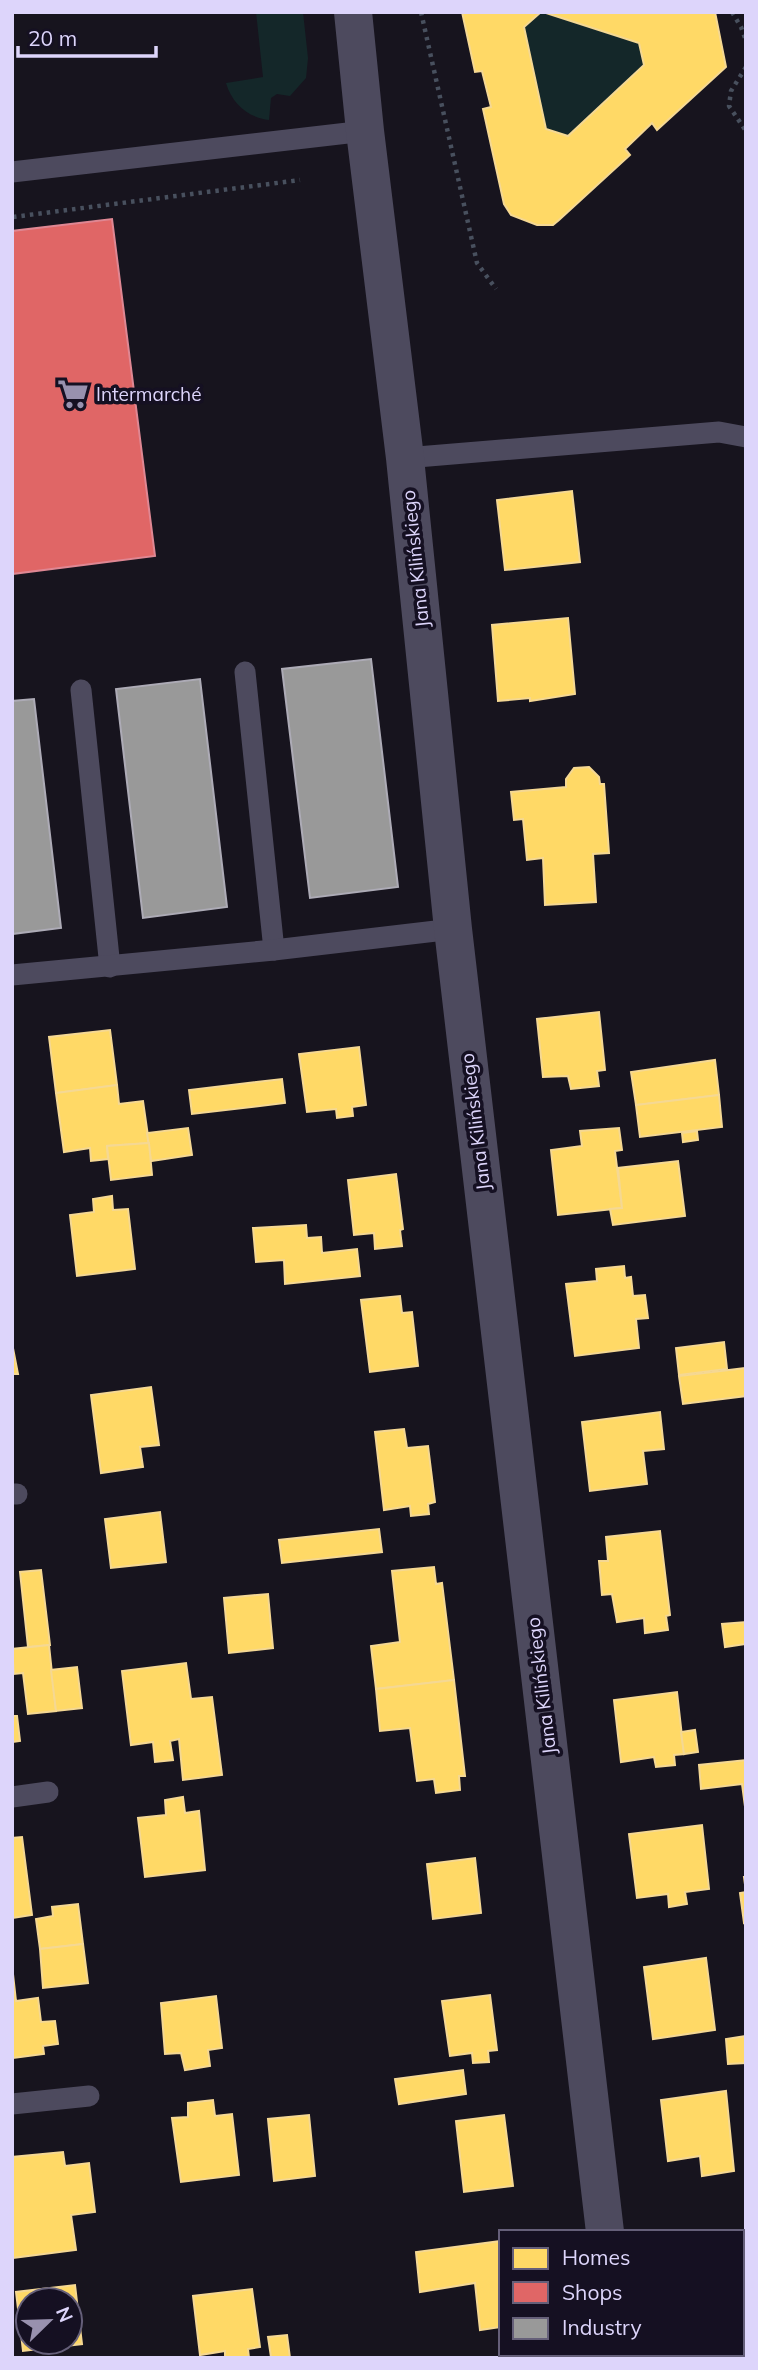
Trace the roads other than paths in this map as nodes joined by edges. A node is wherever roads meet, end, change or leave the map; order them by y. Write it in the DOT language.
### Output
graph roads {
  1 [pos="353,12"];
  2 [pos="365,131"];
  3 [pos="12,172"];
  4 [pos="746,437"];
  5 [pos="405,458"];
  6 [pos="245,671"];
  7 [pos="81,690"];
  8 [pos="453,929"];
  9 [pos="274,950"];
  10 [pos="110,967"];
  11 [pos="12,975"];
  12 [pos="48,1793"];
  13 [pos="12,1797"];
  14 [pos="89,2096"];
  15 [pos="12,2104"];
  16 [pos="605,2230"];
  1 -- 2 [label="street, Jana Kilińskiego"];
  2 -- 3 [label="lane"];
  2 -- 5 [label="street, Jana Kilińskiego"];
  4 -- 5 [label="lane"];
  5 -- 8 [label="street, Jana Kilińskiego"];
  6 -- 9 [label="lane"];
  7 -- 10 [label="lane"];
  8 -- 9 [label="lane"];
  8 -- 16 [label="street, Jana Kilińskiego"];
  9 -- 10 [label="lane"];
  10 -- 11 [label="lane"];
  12 -- 13 [label="lane"];
  14 -- 15 [label="lane"];
}
